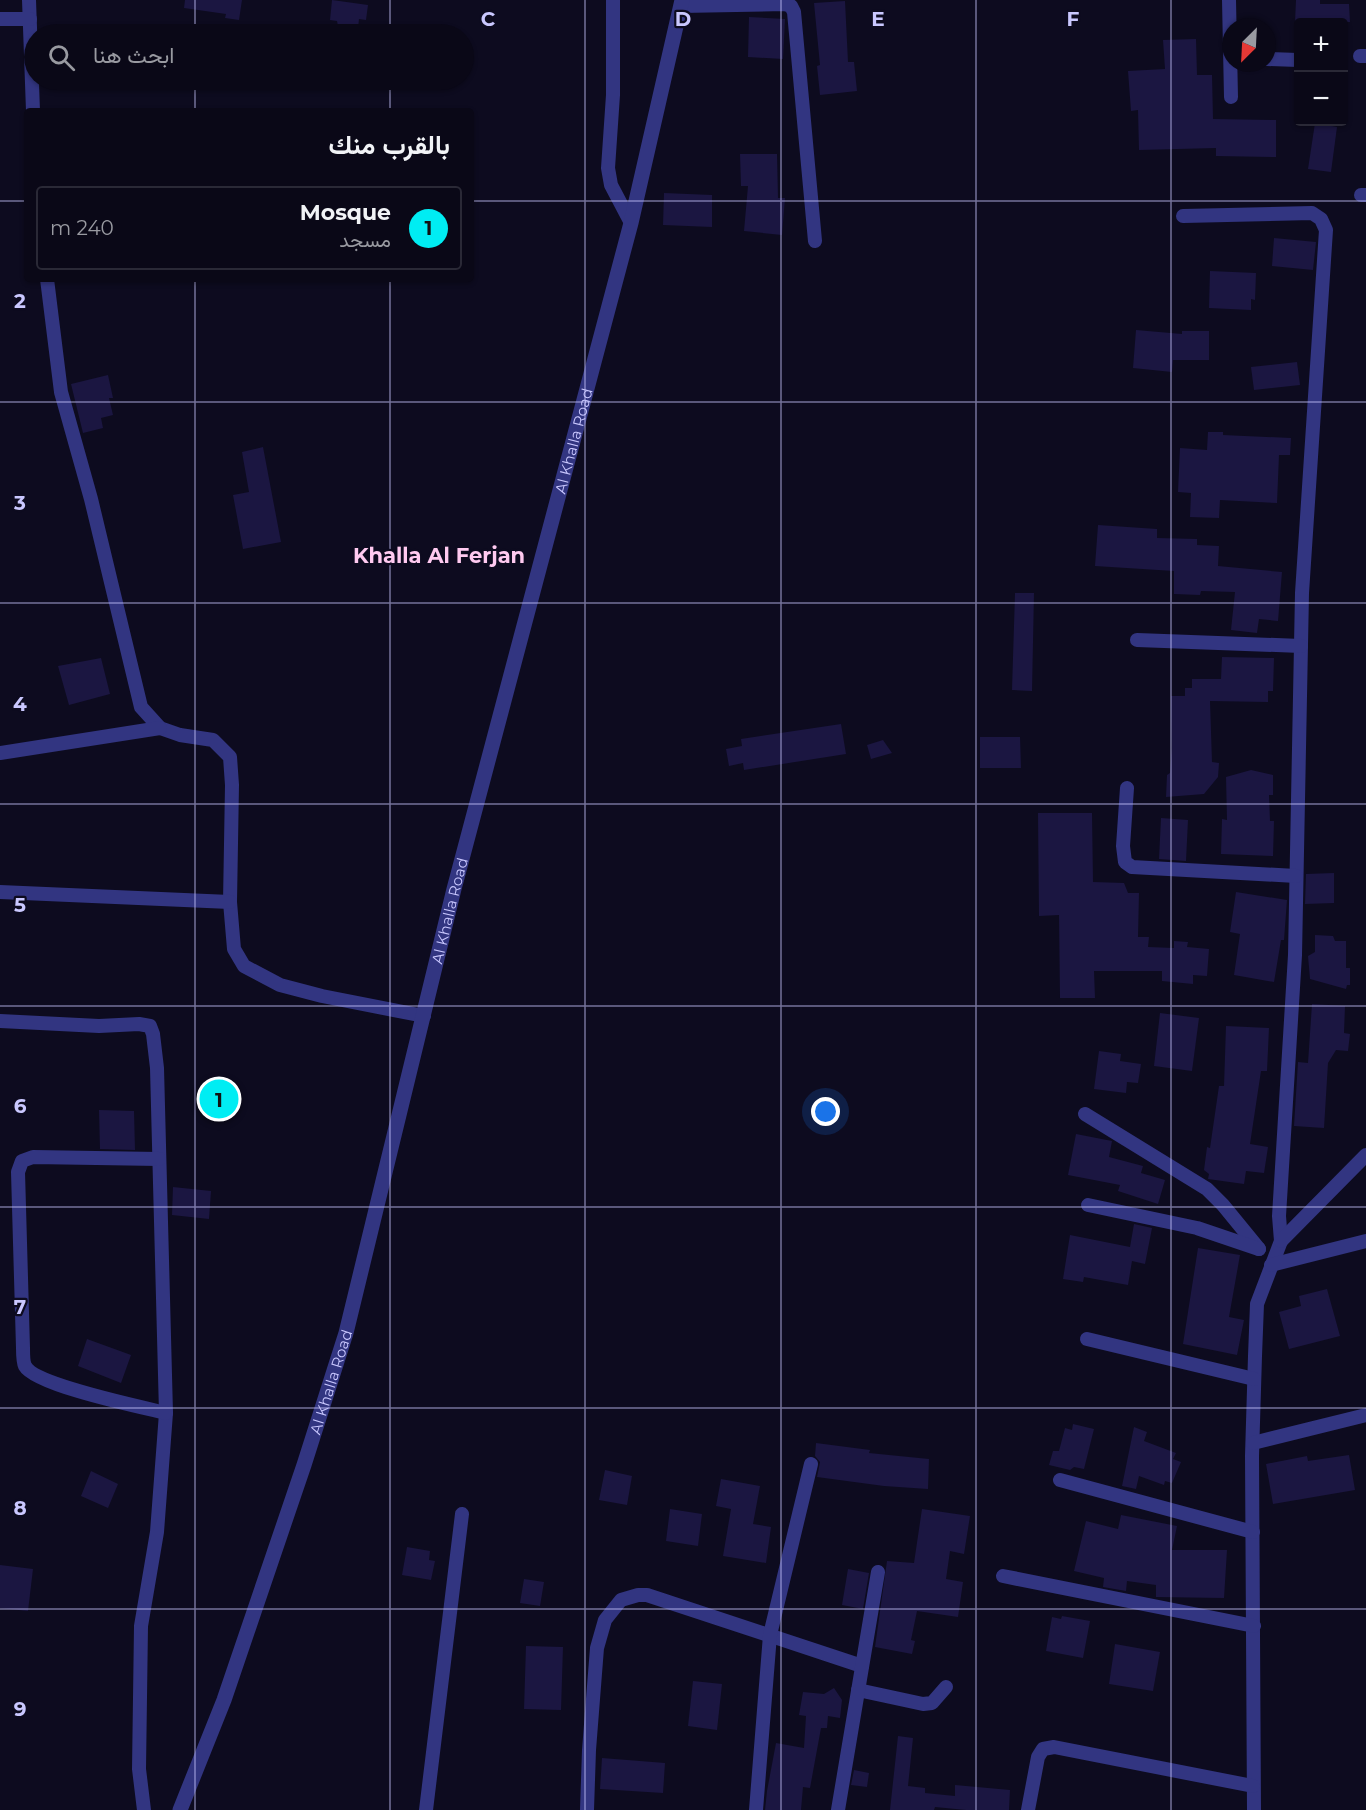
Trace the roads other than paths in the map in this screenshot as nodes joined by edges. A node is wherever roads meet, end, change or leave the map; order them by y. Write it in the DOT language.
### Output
graph roads {
  1 [pos="29,0"];
  2 [pos="613,0"];
  3 [pos="1229,0"];
  4 [pos="682,3"];
  5 [pos="1230,18"];
  6 [pos="0,19"];
  7 [pos="30,19"];
  8 [pos="30,24"];
  9 [pos="1276,59"];
  10 [pos="1294,60"];
  11 [pos="1231,72"];
  12 [pos="32,90"];
  13 [pos="1231,97"];
  14 [pos="33,108"];
  15 [pos="1184,216"];
  16 [pos="631,223"];
  17 [pos="815,241"];
  18 [pos="47,282"];
  19 [pos="1137,640"];
  20 [pos="1301,646"];
  21 [pos="159,728"];
  22 [pos="0,753"];
  23 [pos="1127,788"];
  24 [pos="1296,876"];
  25 [pos="0,892"];
  26 [pos="230,902"];
  27 [pos="424,1016"];
  28 [pos="0,1021"];
  29 [pos="1085,1114"];
  30 [pos="1366,1155"];
  31 [pos="159,1159"];
  32 [pos="1088,1205"];
  33 [pos="1281,1241"];
  34 [pos="1366,1241"];
  35 [pos="1259,1249"];
  36 [pos="1274,1260"];
  37 [pos="1087,1339"];
  38 [pos="1254,1379"];
  39 [pos="166,1413"];
  40 [pos="1366,1414"];
  41 [pos="1253,1443"];
  42 [pos="811,1464"];
  43 [pos="1060,1480"];
  44 [pos="462,1514"];
  45 [pos="1253,1532"];
  46 [pos="878,1572"];
  47 [pos="1003,1576"];
  48 [pos="1254,1626"];
  49 [pos="770,1635"];
  50 [pos="862,1666"];
  51 [pos="946,1687"];
  52 [pos="858,1690"];
  53 [pos="1253,1786"];
  54 [pos="144,1810"];
  55 [pos="180,1810"];
  56 [pos="426,1810"];
  57 [pos="588,1810"];
  58 [pos="756,1810"];
  59 [pos="838,1810"];
  60 [pos="1028,1810"];
  61 [pos="1254,1810"];
  1 -- 7 [label="street"];
  2 -- 16 [label="street"];
  3 -- 5 [label="street"];
  4 -- 16 [label="street, Al Khalla Road"];
  4 -- 17 [label="street"];
  6 -- 7 [label="street"];
  7 -- 8 [label="street"];
  9 -- 10 [label="street"];
  11 -- 13 [label="street"];
  12 -- 14 [label="street"];
  15 -- 20 [label="street"];
  16 -- 27 [label="street, Al Khalla Road"];
  18 -- 21 [label="street"];
  19 -- 20 [label="street"];
  20 -- 24 [label="street"];
  21 -- 22 [label="street"];
  21 -- 26 [label="street"];
  23 -- 24 [label="street"];
  24 -- 33 [label="street"];
  25 -- 26 [label="street"];
  26 -- 27 [label="street"];
  27 -- 55 [label="street, Al Khalla Road"];
  28 -- 31 [label="street"];
  29 -- 35 [label="street"];
  30 -- 33 [label="street"];
  31 -- 39 [label="street"];
  31 -- 39 [label="street"];
  32 -- 35 [label="street"];
  33 -- 36 [label="street"];
  34 -- 36 [label="street"];
  35 -- 36 [label="street"];
  36 -- 38 [label="street"];
  37 -- 38 [label="street"];
  38 -- 41 [label="street"];
  39 -- 54 [label="street"];
  40 -- 41 [label="street"];
  41 -- 45 [label="street"];
  42 -- 49 [label="street"];
  43 -- 45 [label="street"];
  44 -- 56 [label="street"];
  45 -- 48 [label="street"];
  46 -- 50 [label="street"];
  47 -- 48 [label="street"];
  48 -- 53 [label="street"];
  49 -- 50 [label="street"];
  49 -- 57 [label="street"];
  49 -- 58 [label="street"];
  50 -- 52 [label="street"];
  51 -- 52 [label="street"];
  52 -- 59 [label="street"];
  53 -- 60 [label="street"];
  53 -- 61 [label="street"];
}
